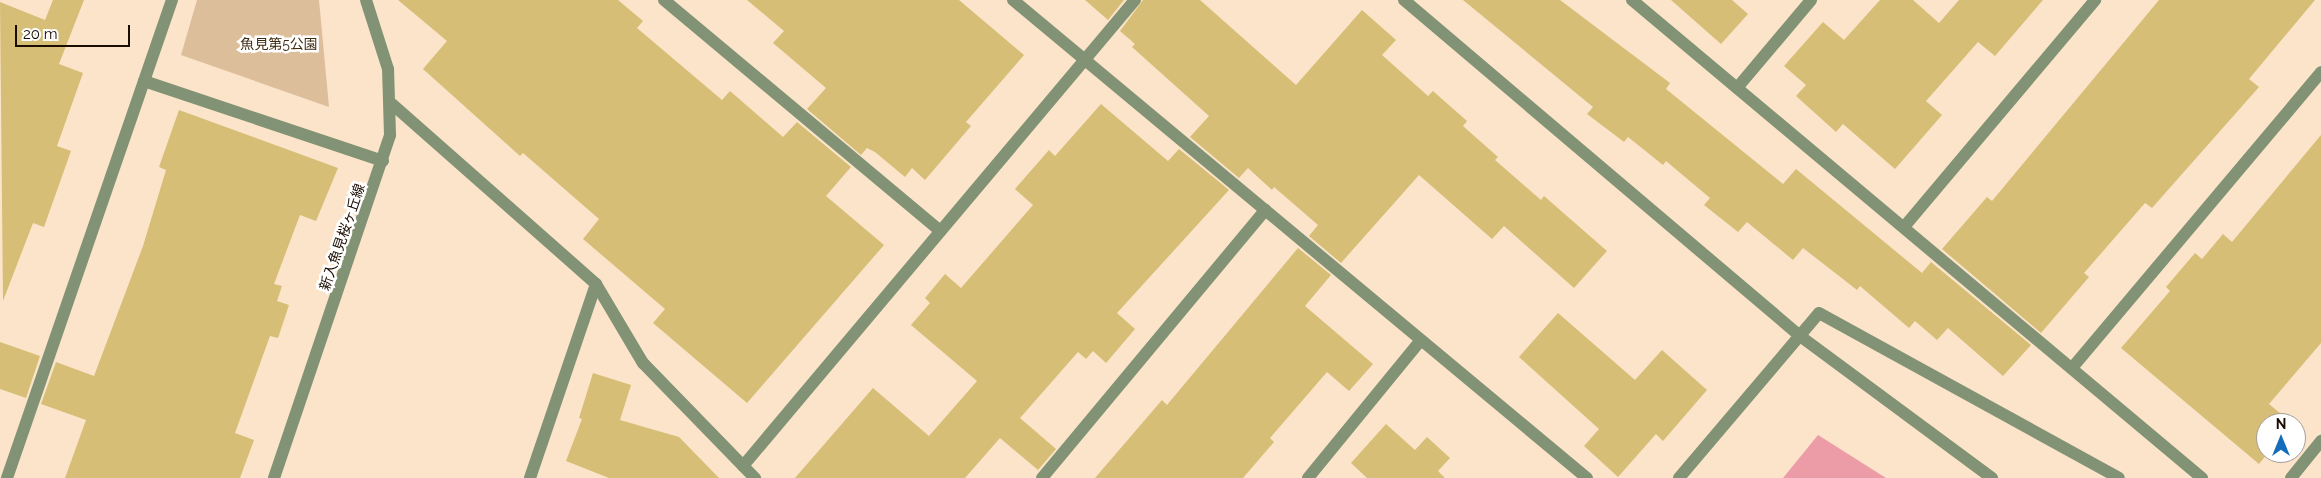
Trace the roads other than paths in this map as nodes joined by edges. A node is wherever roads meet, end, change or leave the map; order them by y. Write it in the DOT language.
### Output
graph roads {
  1 [pos="172,0"];
  2 [pos="366,0"];
  3 [pos="664,0"];
  4 [pos="1013,0"];
  5 [pos="1135,0"];
  6 [pos="1404,0"];
  7 [pos="1632,0"];
  8 [pos="1811,0"];
  9 [pos="2096,0"];
  10 [pos="1085,60"];
  11 [pos="2321,72"];
  12 [pos="144,82"];
  13 [pos="1737,88"];
  14 [pos="392,104"];
  15 [pos="383,161"];
  16 [pos="1265,210"];
  17 [pos="1904,227"];
  18 [pos="940,231"];
  19 [pos="596,284"];
  20 [pos="1800,336"];
  21 [pos="1421,340"];
  22 [pos="2072,368"];
  23 [pos="2321,441"];
  24 [pos="743,466"];
  25 [pos="7,478"];
  26 [pos="274,478"];
  27 [pos="530,478"];
  28 [pos="755,478"];
  29 [pos="1042,478"];
  30 [pos="1308,478"];
  31 [pos="1587,478"];
  32 [pos="1679,478"];
  33 [pos="1992,478"];
  34 [pos="2119,478"];
  35 [pos="2202,478"];
  36 [pos="2290,478"];
  1 -- 12 [label="street"];
  2 -- 14 [label="street, 新入魚見桜ヶ丘線"];
  3 -- 18 [label="street"];
  4 -- 10 [label="street"];
  5 -- 10 [label="street"];
  6 -- 20 [label="street"];
  7 -- 13 [label="street"];
  8 -- 13 [label="street"];
  9 -- 17 [label="street"];
  10 -- 16 [label="street"];
  10 -- 18 [label="street"];
  11 -- 22 [label="street"];
  12 -- 15 [label="street"];
  12 -- 25 [label="street"];
  13 -- 17 [label="street"];
  14 -- 15 [label="street, 新入魚見桜ヶ丘線"];
  14 -- 19 [label="street"];
  15 -- 26 [label="street, 新入魚見桜ヶ丘線"];
  16 -- 21 [label="street"];
  16 -- 29 [label="street"];
  17 -- 22 [label="street"];
  18 -- 24 [label="street"];
  19 -- 24 [label="street"];
  19 -- 27 [label="street"];
  20 -- 32 [label="street"];
  20 -- 33 [label="street"];
  20 -- 34 [label="street"];
  21 -- 30 [label="street"];
  21 -- 31 [label="street"];
  22 -- 35 [label="street"];
  23 -- 36 [label="street"];
  24 -- 28 [label="street"];
}
